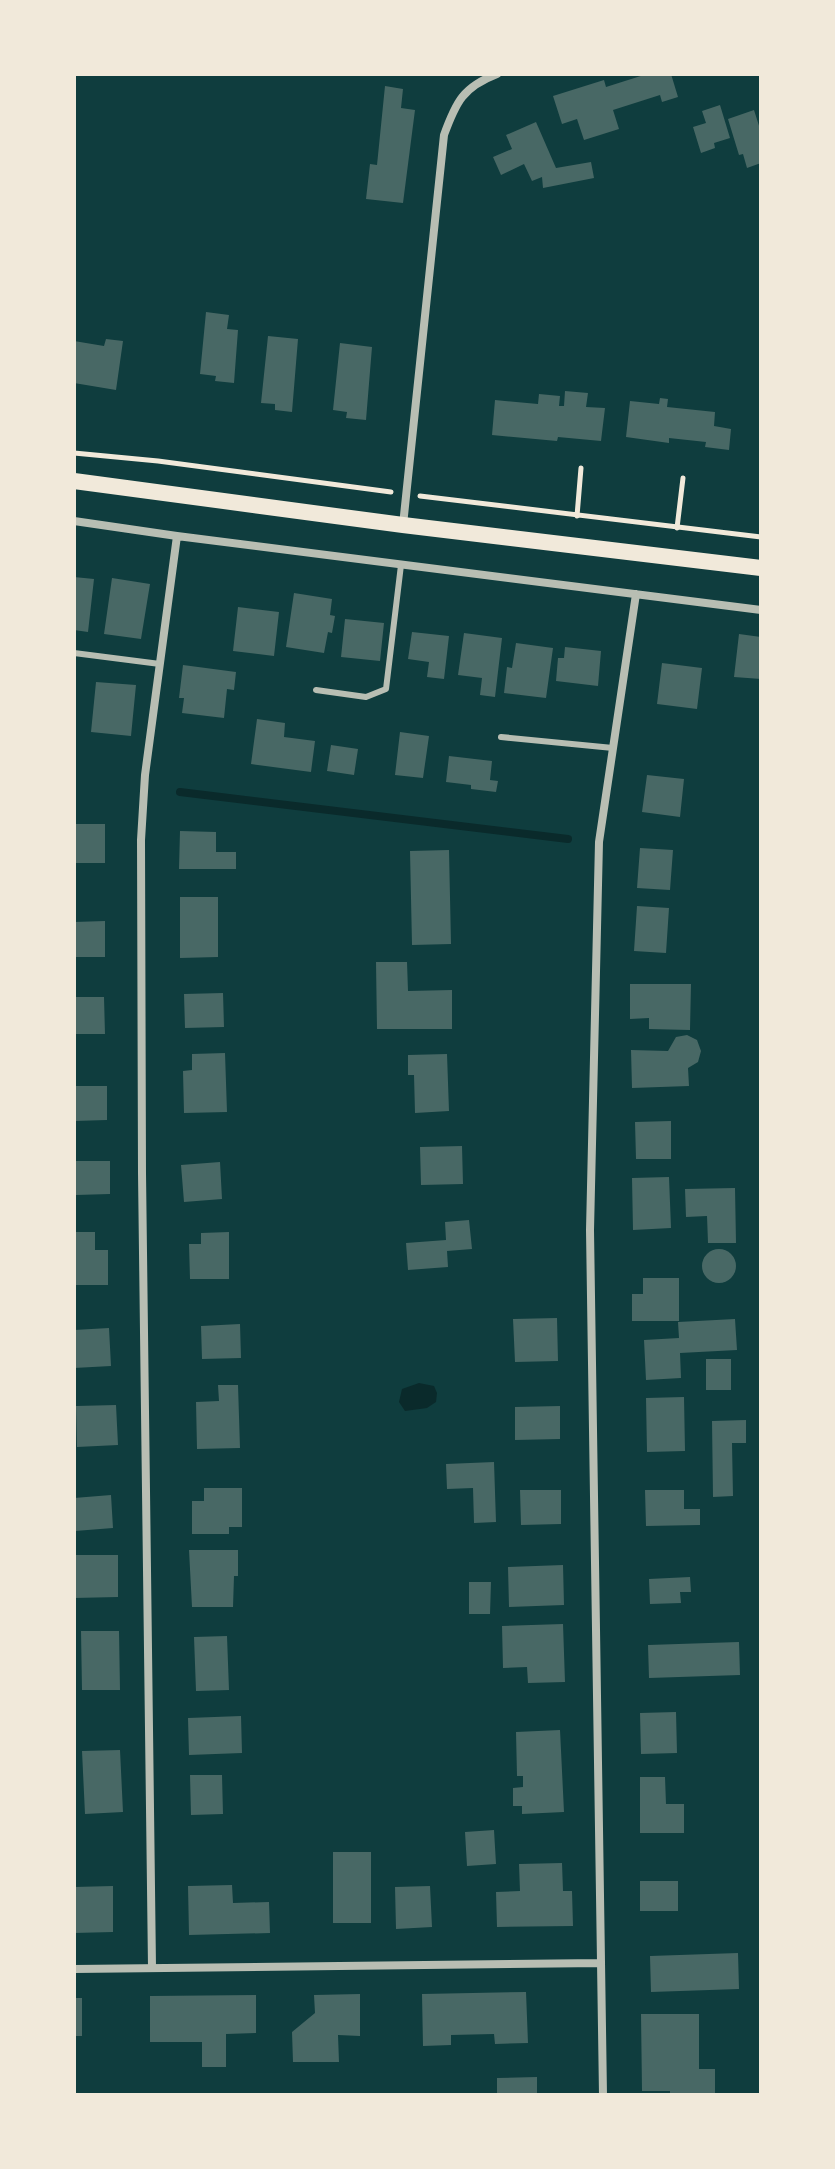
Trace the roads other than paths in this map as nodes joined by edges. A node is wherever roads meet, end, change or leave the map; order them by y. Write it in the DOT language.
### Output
graph roads {
  1 [pos="497,74"];
  2 [pos="74,481"];
  3 [pos="74,521"];
  4 [pos="403,525"];
  5 [pos="177,536"];
  6 [pos="401,565"];
  7 [pos="761,568"];
  8 [pos="636,594"];
  9 [pos="761,610"];
  10 [pos="74,653"];
  11 [pos="160,664"];
  12 [pos="316,690"];
  13 [pos="501,737"];
  14 [pos="613,748"];
  15 [pos="601,1963"];
  16 [pos="152,1967"];
  17 [pos="74,1969"];
  18 [pos="603,2095"];
  1 -- 4 [label="street"];
  2 -- 4 [label="main road"];
  3 -- 5 [label="street"];
  4 -- 7 [label="main road"];
  5 -- 6 [label="street"];
  5 -- 11 [label="street"];
  6 -- 8 [label="street"];
  6 -- 12 [label="lane"];
  8 -- 9 [label="street"];
  8 -- 14 [label="street"];
  10 -- 11 [label="lane"];
  11 -- 16 [label="street"];
  13 -- 14 [label="lane"];
  14 -- 15 [label="street"];
  15 -- 16 [label="street"];
  15 -- 18 [label="street"];
  16 -- 17 [label="street"];
}
